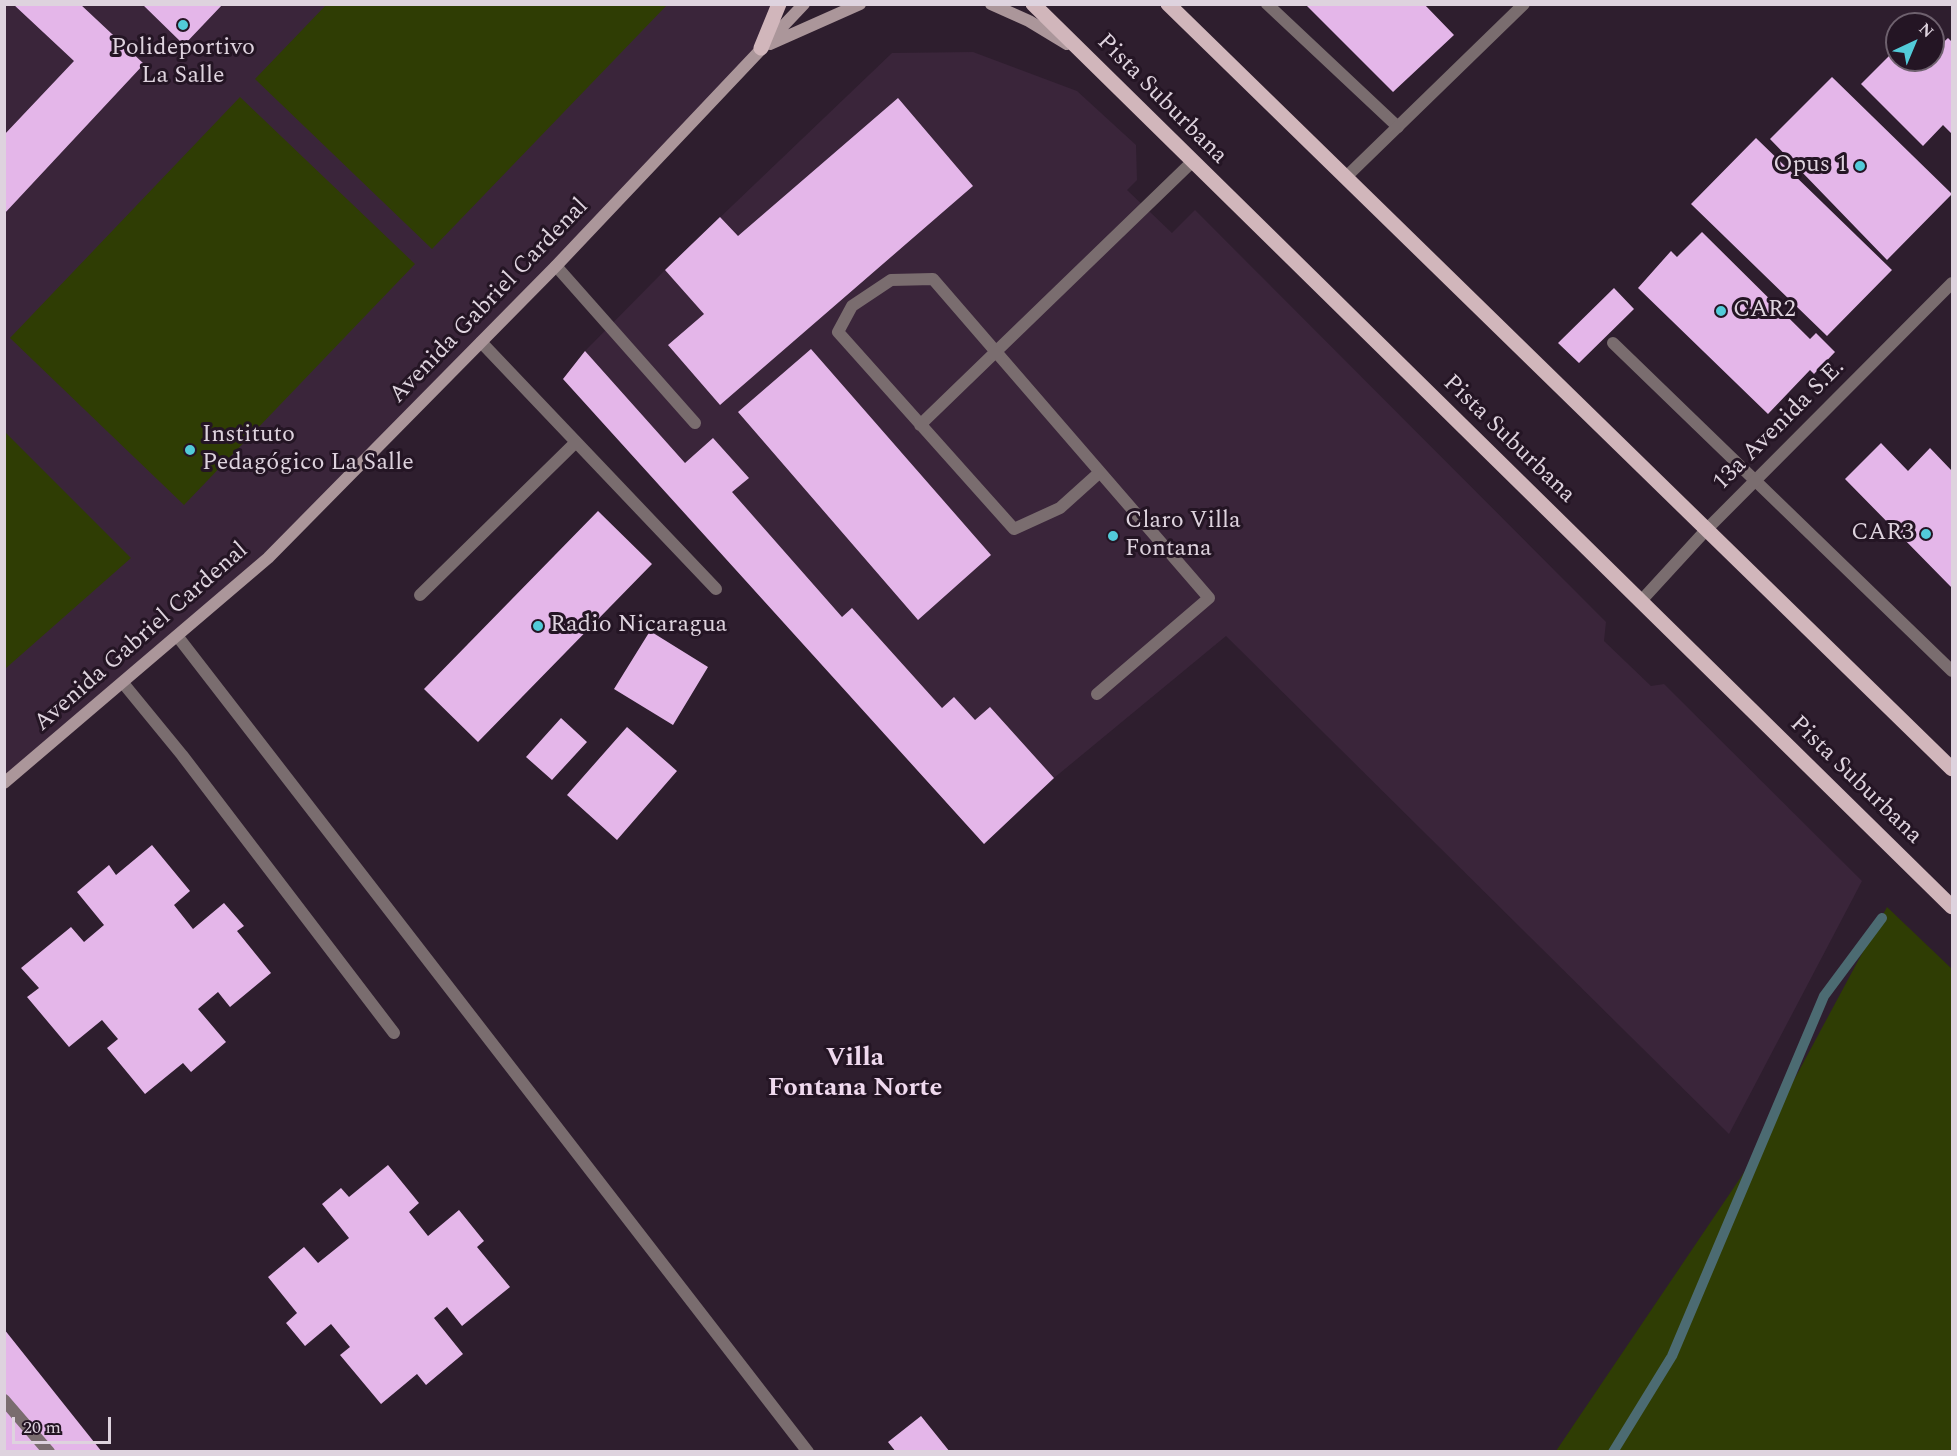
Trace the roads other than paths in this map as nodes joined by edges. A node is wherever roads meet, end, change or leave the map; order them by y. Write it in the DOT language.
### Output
graph roads {
  1 [pos="779,4"];
  2 [pos="804,4"];
  3 [pos="860,4"];
  4 [pos="991,4"];
  5 [pos="1033,4"];
  6 [pos="1168,4"];
  7 [pos="1267,4"];
  8 [pos="1524,4"];
  9 [pos="761,48"];
  10 [pos="1085,55"];
  11 [pos="1398,127"];
  12 [pos="1192,162"];
  13 [pos="1346,177"];
  14 [pos="556,266"];
  15 [pos="1953,283"];
  16 [pos="481,342"];
  17 [pos="1613,343"];
  18 [pos="996,352"];
  19 [pos="695,423"];
  20 [pos="920,426"];
  21 [pos="576,442"];
  22 [pos="1100,472"];
  23 [pos="1755,480"];
  24 [pos="1707,529"];
  25 [pos="716,589"];
  26 [pos="420,595"];
  27 [pos="1640,602"];
  28 [pos="178,637"];
  29 [pos="1953,671"];
  30 [pos="123,683"];
  31 [pos="1096,694"];
  32 [pos="1953,769"];
  33 [pos="4,783"];
  34 [pos="1953,908"];
  35 [pos="394,1033"];
  36 [pos="4,1400"];
  37 [pos="49,1452"];
  38 [pos="808,1452"];
  1 -- 9 [label="main road"];
  2 -- 9 [label="street, Avenida Gabriel Cardenal"];
  3 -- 9 [label="street"];
  4 -- 10 [label="street"];
  5 -- 10 [label="main road, Pista Suburbana"];
  6 -- 13 [label="main road"];
  7 -- 11 [label="street"];
  8 -- 11 [label="street"];
  9 -- 14 [label="street, Avenida Gabriel Cardenal"];
  10 -- 12 [label="main road, Pista Suburbana"];
  11 -- 13 [label="street"];
  12 -- 18 [label="street"];
  12 -- 27 [label="main road, Pista Suburbana"];
  13 -- 24 [label="main road"];
  14 -- 16 [label="street, Avenida Gabriel Cardenal"];
  14 -- 19 [label="street"];
  15 -- 23 [label="street, 13a Avenida S.E."];
  16 -- 21 [label="street"];
  16 -- 28 [label="street, Avenida Gabriel Cardenal"];
  17 -- 23 [label="street"];
  18 -- 20 [label="street"];
  18 -- 20 [label="street"];
  18 -- 22 [label="street"];
  20 -- 22 [label="street"];
  21 -- 25 [label="street"];
  21 -- 26 [label="street"];
  22 -- 31 [label="street"];
  23 -- 24 [label="street, 13a Avenida S.E."];
  23 -- 29 [label="street"];
  24 -- 27 [label="street, 13a Avenida S.E."];
  24 -- 32 [label="main road"];
  27 -- 34 [label="main road, Pista Suburbana"];
  28 -- 30 [label="street, Avenida Gabriel Cardenal"];
  28 -- 38 [label="street"];
  30 -- 33 [label="street, Avenida Gabriel Cardenal"];
  30 -- 35 [label="street"];
  36 -- 37 [label="street"];
}
